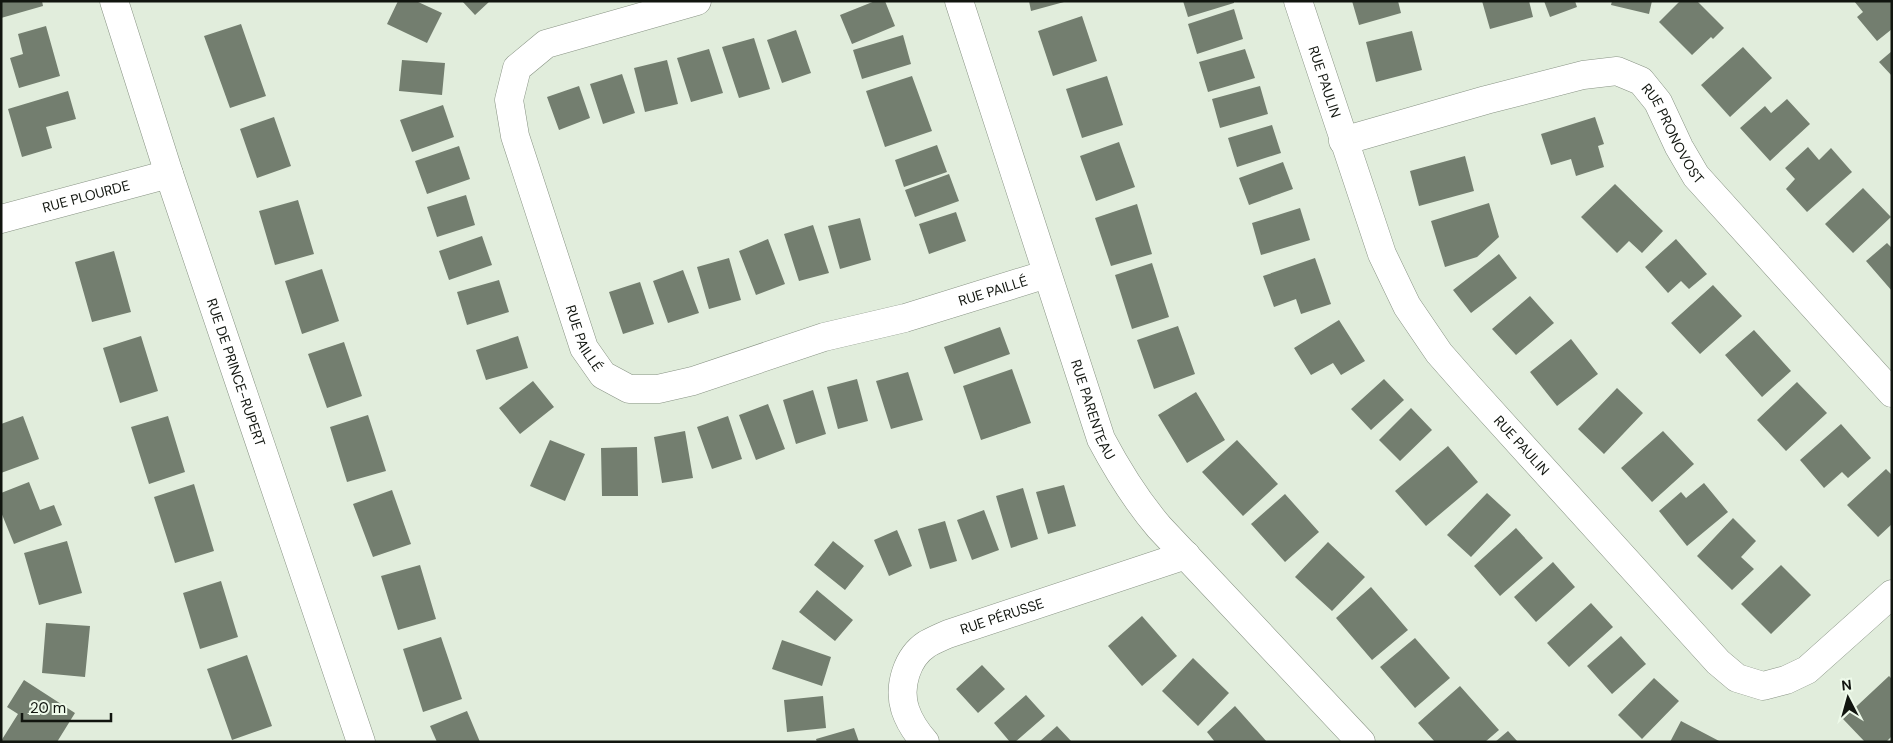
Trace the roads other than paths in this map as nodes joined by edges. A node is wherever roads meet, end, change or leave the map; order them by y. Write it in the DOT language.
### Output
graph roads {
  1 [pos="114,1"];
  2 [pos="697,1"];
  3 [pos="959,1"];
  4 [pos="1298,1"];
  5 [pos="1343,141"];
  6 [pos="169,174"];
  7 [pos="1,219"];
  8 [pos="1046,274"];
  9 [pos="1892,393"];
  10 [pos="1186,554"];
  11 [pos="1892,594"];
  12 [pos="361,742"];
  13 [pos="925,742"];
  14 [pos="1361,742"];
  1 -- 6 [label="street, RUE DE PRINCE-RUPERT"];
  2 -- 8 [label="street, RUE PAILLÉ"];
  3 -- 8 [label="street, RUE PARENTEAU"];
  4 -- 5 [label="street, RUE PAULIN"];
  5 -- 9 [label="street, RUE PRONOVOST"];
  5 -- 11 [label="street, RUE PAULIN"];
  6 -- 7 [label="street, RUE PLOURDE"];
  6 -- 12 [label="street, RUE DE PRINCE-RUPERT"];
  8 -- 10 [label="street, RUE PARENTEAU"];
  10 -- 13 [label="street, RUE PÉRUSSE"];
  10 -- 14 [label="street, RUE PARENTEAU"];
}
